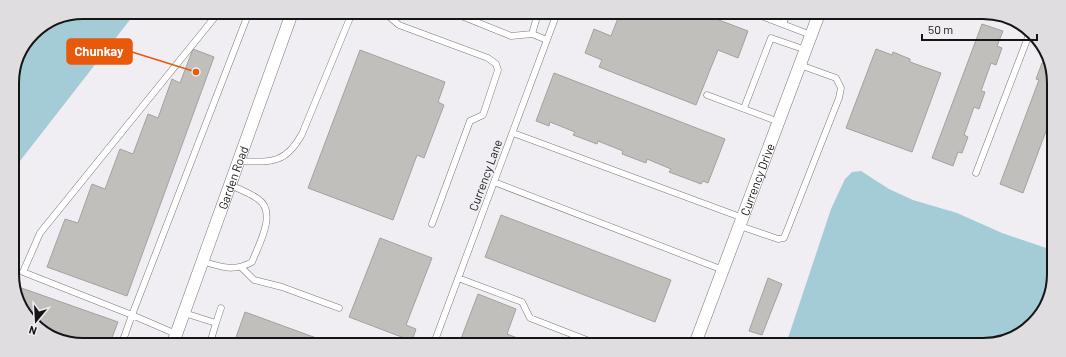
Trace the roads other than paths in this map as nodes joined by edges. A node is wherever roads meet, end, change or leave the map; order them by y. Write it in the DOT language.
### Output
graph roads {
  1 [pos="213,19"];
  2 [pos="246,19"];
  3 [pos="290,19"];
  4 [pos="350,19"];
  5 [pos="392,19"];
  6 [pos="469,19"];
  7 [pos="536,19"];
  8 [pos="555,19"];
  9 [pos="770,19"];
  10 [pos="785,19"];
  11 [pos="817,19"];
  12 [pos="783,24"];
  13 [pos="532,34"];
  14 [pos="811,35"];
  15 [pos="1028,38"];
  16 [pos="547,40"];
  17 [pos="806,50"];
  18 [pos="800,65"];
  19 [pos="707,94"];
  20 [pos="744,108"];
  21 [pos="779,122"];
  22 [pos="513,133"];
  23 [pos="238,161"];
  24 [pos="976,172"];
  25 [pos="494,182"];
  26 [pos="230,184"];
  27 [pos="741,222"];
  28 [pos="432,224"];
  29 [pos="202,261"];
  30 [pos="242,268"];
  31 [pos="723,270"];
  32 [pos="458,278"];
  33 [pos="221,308"];
  34 [pos="339,308"];
  35 [pos="184,313"];
  36 [pos="132,315"];
  37 [pos="216,323"];
  38 [pos="124,338"];
  39 [pos="175,338"];
  40 [pos="212,338"];
  41 [pos="436,338"];
  42 [pos="582,338"];
  43 [pos="697,338"];
  1 -- 36 [label="lane"];
  2 -- 36 [label="lane"];
  3 -- 23 [label="street, Garden Road"];
  4 -- 23 [label="lane"];
  5 -- 28 [label="lane"];
  6 -- 13 [label="lane"];
  7 -- 13 [label="lane"];
  8 -- 16 [label="lane, Currency Lane"];
  9 -- 12 [label="lane"];
  10 -- 12 [label="lane"];
  11 -- 14 [label="street, Currency Drive"];
  12 -- 14 [label="lane"];
  13 -- 16 [label="lane"];
  14 -- 17 [label="street, Currency Drive"];
  15 -- 24 [label="lane"];
  16 -- 22 [label="lane, Currency Lane"];
  17 -- 18 [label="street, Currency Drive"];
  17 -- 20 [label="lane"];
  18 -- 21 [label="street, Currency Drive"];
  18 -- 27 [label="lane"];
  19 -- 20 [label="lane"];
  20 -- 21 [label="lane"];
  21 -- 27 [label="street, Currency Drive"];
  22 -- 25 [label="lane, Currency Lane"];
  22 -- 27 [label="lane"];
  23 -- 26 [label="street, Garden Road"];
  25 -- 31 [label="lane"];
  25 -- 32 [label="lane, Currency Lane"];
  26 -- 29 [label="street, Garden Road"];
  26 -- 30 [label="lane"];
  27 -- 31 [label="street, Currency Drive"];
  29 -- 30 [label="lane"];
  29 -- 35 [label="street, Garden Road"];
  30 -- 34 [label="lane"];
  31 -- 43 [label="street, Currency Drive"];
  32 -- 41 [label="lane, Currency Lane"];
  32 -- 42 [label="lane"];
  33 -- 37 [label="lane"];
  35 -- 37 [label="lane"];
  35 -- 39 [label="street, Garden Road"];
  36 -- 38 [label="lane"];
  36 -- 39 [label="lane"];
  37 -- 40 [label="lane"];
}
